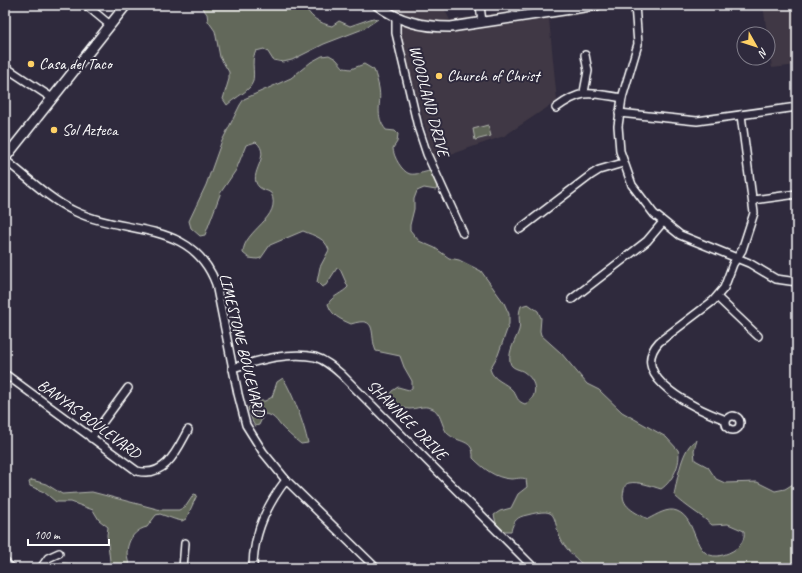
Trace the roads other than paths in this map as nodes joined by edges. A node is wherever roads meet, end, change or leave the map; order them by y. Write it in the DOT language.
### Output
graph roads {
  1 [pos="86,5"];
  2 [pos="126,5"];
  3 [pos="377,5"];
  4 [pos="480,5"];
  5 [pos="597,5"];
  6 [pos="635,5"];
  7 [pos="396,18"];
  8 [pos="482,22"];
  9 [pos="110,25"];
  10 [pos="585,55"];
  11 [pos="5,67"];
  12 [pos="584,92"];
  13 [pos="52,98"];
  14 [pos="622,98"];
  15 [pos="797,107"];
  16 [pos="556,108"];
  17 [pos="619,113"];
  18 [pos="741,115"];
  19 [pos="5,159"];
  20 [pos="623,163"];
  21 [pos="797,194"];
  22 [pos="753,200"];
  23 [pos="663,222"];
  24 [pos="520,229"];
  25 [pos="463,233"];
  26 [pos="737,258"];
  27 [pos="797,282"];
  28 [pos="718,297"];
  29 [pos="572,299"];
  30 [pos="758,336"];
  31 [pos="232,368"];
  32 [pos="5,374"];
  33 [pos="128,388"];
  34 [pos="726,420"];
  35 [pos="188,430"];
  36 [pos="90,438"];
  37 [pos="286,480"];
  38 [pos="185,543"];
  39 [pos="58,553"];
  40 [pos="5,562"];
  41 [pos="10,568"];
  42 [pos="41,568"];
  43 [pos="183,568"];
  44 [pos="253,568"];
  45 [pos="376,568"];
  46 [pos="534,568"];
  1 -- 9 [label="street"];
  2 -- 9 [label="main road"];
  3 -- 7 [label="main road"];
  4 -- 8 [label="street"];
  5 -- 8 [label="main road"];
  6 -- 14 [label="street"];
  7 -- 8 [label="main road"];
  7 -- 25 [label="street, WOODLAND DRIVE"];
  9 -- 13 [label="main road"];
  10 -- 12 [label="street"];
  11 -- 13 [label="street"];
  12 -- 14 [label="street"];
  12 -- 16 [label="street"];
  13 -- 19 [label="main road"];
  14 -- 17 [label="street"];
  15 -- 18 [label="street"];
  17 -- 18 [label="street"];
  17 -- 20 [label="street"];
  18 -- 22 [label="street"];
  19 -- 31 [label="street, LIMESTONE BOULEVARD"];
  20 -- 23 [label="street"];
  20 -- 24 [label="street"];
  21 -- 22 [label="street"];
  22 -- 26 [label="street"];
  23 -- 26 [label="street"];
  23 -- 29 [label="street"];
  26 -- 27 [label="street"];
  26 -- 28 [label="street"];
  28 -- 30 [label="street"];
  28 -- 34 [label="street"];
  31 -- 37 [label="street, LIMESTONE BOULEVARD"];
  31 -- 46 [label="street, SHAWNEE DRIVE"];
  32 -- 36 [label="street, BANYAS BOULEVARD"];
  33 -- 36 [label="street"];
  35 -- 36 [label="street, BANYAS BOULEVARD"];
  37 -- 44 [label="street"];
  37 -- 45 [label="street, LIMESTONE BOULEVARD"];
  38 -- 43 [label="street"];
  39 -- 42 [label="street"];
  40 -- 41 [label="street"];
}
